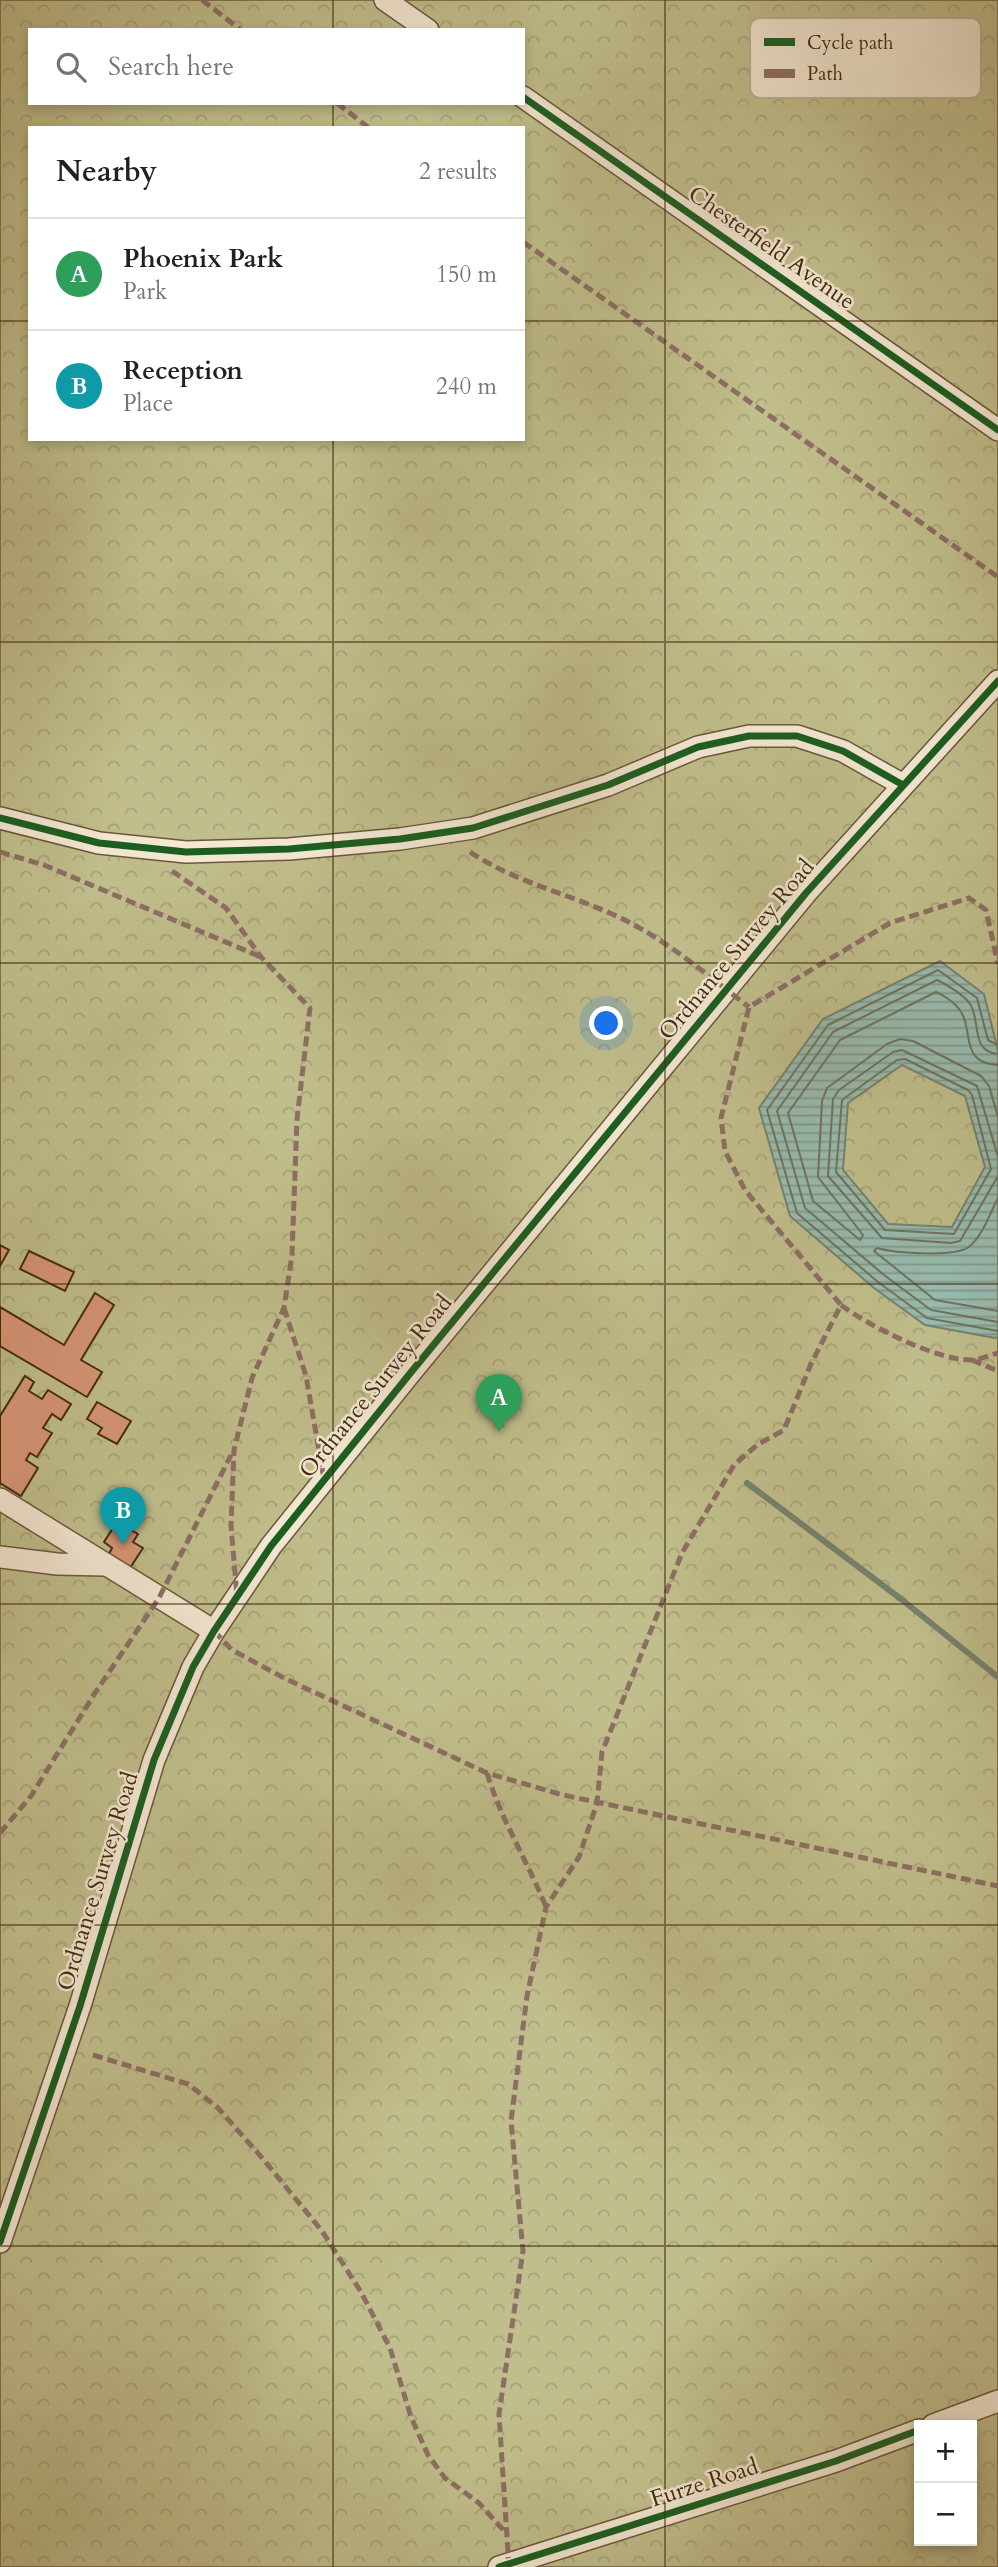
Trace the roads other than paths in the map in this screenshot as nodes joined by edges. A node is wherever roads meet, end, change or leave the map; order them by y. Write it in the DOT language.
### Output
graph roads {
  1 [pos="385,0"];
  2 [pos="425,28"];
  3 [pos="525,98"];
  4 [pos="998,430"];
  5 [pos="998,681"];
  6 [pos="903,785"];
  7 [pos="0,818"];
  8 [pos="0,1499"];
  9 [pos="0,1557"];
  10 [pos="105,1564"];
  11 [pos="214,1631"];
  12 [pos="0,2242"];
  13 [pos="998,2401"];
  14 [pos="947,2420"];
  15 [pos="914,2432"];
  16 [pos="499,2567"];
  1 -- 2 [label="street"];
  3 -- 4 [label="street, Chesterfield Avenue"];
  5 -- 6 [label="street, Ordnance Survey Road"];
  6 -- 7 [label="street"];
  6 -- 11 [label="street, Ordnance Survey Road"];
  8 -- 10 [label="street"];
  9 -- 10 [label="street"];
  10 -- 11 [label="street"];
  11 -- 12 [label="street, Ordnance Survey Road"];
  13 -- 14 [label="street"];
  15 -- 16 [label="street, Furze Road"];
}
